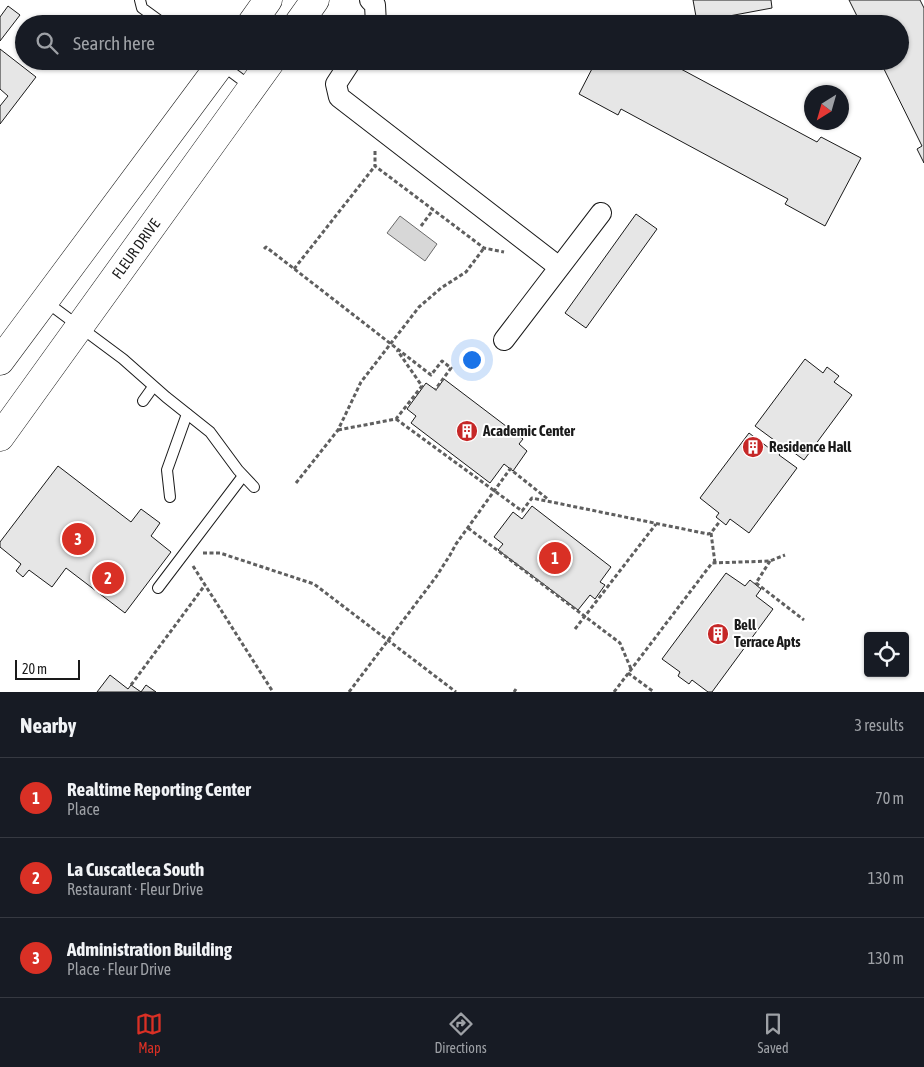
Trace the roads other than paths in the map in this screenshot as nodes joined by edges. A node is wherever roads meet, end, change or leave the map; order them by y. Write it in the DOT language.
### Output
graph roads {
  1 [pos="140,0"];
  2 [pos="268,0"];
  3 [pos="315,0"];
  4 [pos="370,0"];
  5 [pos="152,15"];
  6 [pos="257,15"];
  7 [pos="304,15"];
  8 [pos="376,15"];
  9 [pos="214,70"];
  10 [pos="230,70"];
  11 [pos="265,70"];
  12 [pos="345,70"];
  13 [pos="252,88"];
  14 [pos="601,213"];
  15 [pos="559,268"];
  16 [pos="44,301"];
  17 [pos="79,328"];
  18 [pos="504,340"];
  19 [pos="0,361"];
  20 [pos="154,387"];
  21 [pos="143,401"];
  22 [pos="187,414"];
  23 [pos="0,437"];
  24 [pos="242,476"];
  25 [pos="254,487"];
  26 [pos="170,497"];
  27 [pos="158,588"];
  1 -- 5 [label="lane"];
  2 -- 6 [label="main road"];
  3 -- 7 [label="main road"];
  4 -- 8 [label="street"];
  9 -- 16 [label="main road"];
  10 -- 13 [label="lane"];
  11 -- 13 [label="main road, FLEUR DRIVE"];
  12 -- 15 [label="street"];
  13 -- 17 [label="main road, FLEUR DRIVE"];
  14 -- 15 [label="street"];
  15 -- 18 [label="street"];
  16 -- 17 [label="lane"];
  16 -- 19 [label="main road"];
  17 -- 20 [label="lane"];
  17 -- 23 [label="main road, FLEUR DRIVE"];
  20 -- 21 [label="lane"];
  20 -- 22 [label="lane"];
  22 -- 24 [label="lane"];
  22 -- 26 [label="lane"];
  24 -- 25 [label="lane"];
  24 -- 27 [label="lane"];
}
